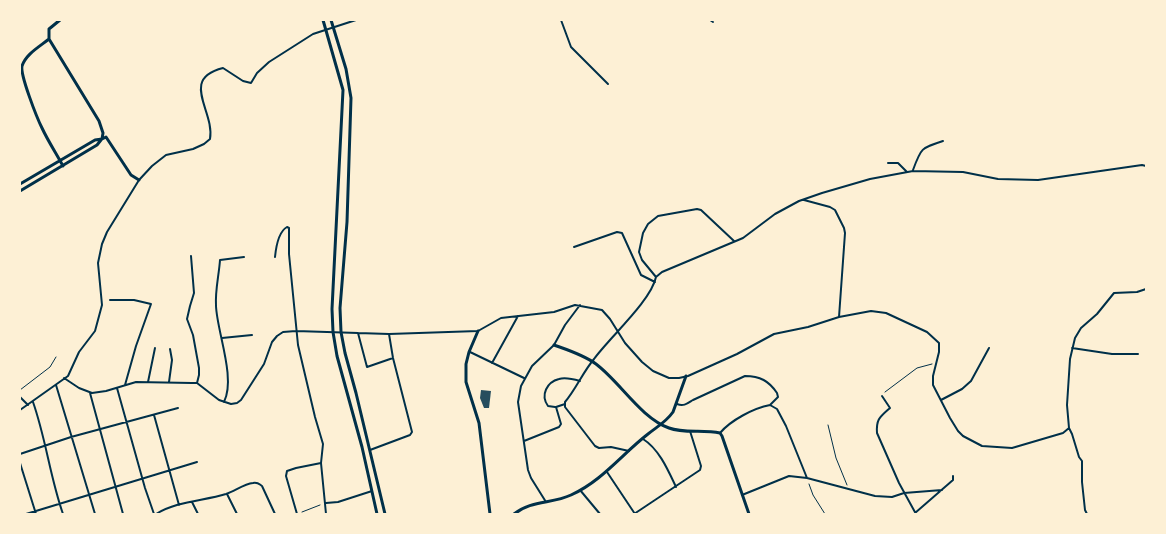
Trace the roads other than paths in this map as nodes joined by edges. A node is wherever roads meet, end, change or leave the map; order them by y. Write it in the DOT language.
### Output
graph roads {
  1 [pos="60,20"];
  2 [pos="323,20"];
  3 [pos="331,20"];
  4 [pos="356,20"];
  5 [pos="561,20"];
  6 [pos="333,27"];
  7 [pos="326,29"];
  8 [pos="49,39"];
  9 [pos="608,84"];
  10 [pos="102,140"];
  11 [pos="943,141"];
  12 [pos="60,161"];
  13 [pos="888,163"];
  14 [pos="63,166"];
  15 [pos="1146,166"];
  16 [pos="907,171"];
  17 [pos="913,171"];
  18 [pos="139,180"];
  19 [pos="20,184"];
  20 [pos="20,191"];
  21 [pos="804,200"];
  22 [pos="734,241"];
  23 [pos="574,247"];
  24 [pos="191,256"];
  25 [pos="275,256"];
  26 [pos="244,257"];
  27 [pos="656,277"];
  28 [pos="655,282"];
  29 [pos="1146,289"];
  30 [pos="110,300"];
  31 [pos="580,305"];
  32 [pos="519,315"];
  33 [pos="839,317"];
  34 [pos="296,331"];
  35 [pos="478,331"];
  36 [pos="333,332"];
  37 [pos="341,332"];
  38 [pos="618,332"];
  39 [pos="358,333"];
  40 [pos="389,334"];
  41 [pos="252,335"];
  42 [pos="222,338"];
  43 [pos="554,345"];
  44 [pos="155,348"];
  45 [pos="990,348"];
  46 [pos="1072,348"];
  47 [pos="170,349"];
  48 [pos="469,352"];
  49 [pos="1138,354"];
  50 [pos="56,357"];
  51 [pos="393,358"];
  52 [pos="592,361"];
  53 [pos="492,363"];
  54 [pos="686,376"];
  55 [pos="64,378"];
  56 [pos="524,378"];
  57 [pos="580,381"];
  58 [pos="148,382"];
  59 [pos="170,382"];
  60 [pos="197,383"];
  61 [pos="56,385"];
  62 [pos="125,385"];
  63 [pos="117,388"];
  64 [pos="20,390"];
  65 [pos="90,393"];
  66 [pos="882,396"];
  67 [pos="20,398"];
  68 [pos="941,400"];
  69 [pos="33,402"];
  70 [pos="224,402"];
  71 [pos="676,403"];
  72 [pos="565,404"];
  73 [pos="28,405"];
  74 [pos="770,405"];
  75 [pos="556,407"];
  76 [pos="178,408"];
  77 [pos="20,410"];
  78 [pos="153,415"];
  79 [pos="127,422"];
  80 [pos="663,425"];
  81 [pos="1069,428"];
  82 [pos="100,430"];
  83 [pos="689,430"];
  84 [pos="720,433"];
  85 [pos="71,437"];
  86 [pos="643,439"];
  87 [pos="524,441"];
  88 [pos="45,446"];
  89 [pos="370,450"];
  90 [pos="629,451"];
  91 [pos="20,454"];
  92 [pos="197,462"];
  93 [pos="20,463"];
  94 [pos="321,464"];
  95 [pos="169,471"];
  96 [pos="607,472"];
  97 [pos="953,476"];
  98 [pos="807,478"];
  99 [pos="142,479"];
  100 [pos="116,487"];
  101 [pos="676,487"];
  102 [pos="580,490"];
  103 [pos="942,490"];
  104 [pos="372,491"];
  105 [pos="904,493"];
  106 [pos="227,494"];
  107 [pos="90,495"];
  108 [pos="742,495"];
  109 [pos="192,502"];
  110 [pos="546,502"];
  111 [pos="325,503"];
  112 [pos="59,504"];
  113 [pos="179,505"];
  114 [pos="35,513"];
  115 [pos="26,514"];
  116 [pos="63,514"];
  117 [pos="95,514"];
  118 [pos="123,514"];
  119 [pos="158,514"];
  120 [pos="198,514"];
  121 [pos="237,514"];
  122 [pos="275,514"];
  123 [pos="297,514"];
  124 [pos="326,514"];
  125 [pos="377,514"];
  126 [pos="385,514"];
  127 [pos="490,514"];
  128 [pos="514,514"];
  129 [pos="600,514"];
  130 [pos="635,514"];
  131 [pos="749,514"];
  132 [pos="915,514"];
  133 [pos="1087,514"];
  1 -- 8 [label="street"];
  2 -- 7 [label="street"];
  3 -- 6 [label="street"];
  4 -- 6 [label="street"];
  5 -- 9 [label="street"];
  6 -- 7 [label="street"];
  6 -- 37 [label="street"];
  7 -- 18 [label="street"];
  7 -- 36 [label="street"];
  8 -- 10 [label="street"];
  8 -- 12 [label="street"];
  10 -- 12 [label="street"];
  10 -- 14 [label="street"];
  10 -- 18 [label="street"];
  11 -- 17 [label="street"];
  12 -- 14 [label="street"];
  12 -- 19 [label="street"];
  13 -- 16 [label="street"];
  14 -- 20 [label="street"];
  15 -- 17 [label="street"];
  16 -- 17 [label="street"];
  16 -- 21 [label="street"];
  18 -- 55 [label="street"];
  21 -- 22 [label="street"];
  21 -- 33 [label="street"];
  22 -- 27 [label="street"];
  22 -- 27 [label="street"];
  23 -- 28 [label="street"];
  24 -- 60 [label="street"];
  25 -- 34 [label="street"];
  26 -- 42 [label="street"];
  27 -- 28 [label="street"];
  28 -- 38 [label="street"];
  29 -- 46 [label="street"];
  30 -- 62 [label="street"];
  31 -- 32 [label="street"];
  31 -- 38 [label="street"];
  31 -- 43 [label="street"];
  32 -- 35 [label="street"];
  32 -- 53 [label="street"];
  33 -- 54 [label="street"];
  33 -- 68 [label="street"];
  34 -- 36 [label="street"];
  34 -- 70 [label="street"];
  34 -- 94 [label="street"];
  35 -- 40 [label="street"];
  35 -- 48 [label="street"];
  36 -- 37 [label="street"];
  36 -- 104 [label="street"];
  37 -- 39 [label="street"];
  37 -- 89 [label="street"];
  38 -- 52 [label="street"];
  38 -- 54 [label="street"];
  39 -- 40 [label="street"];
  39 -- 51 [label="street"];
  40 -- 51 [label="street"];
  41 -- 42 [label="street"];
  42 -- 70 [label="street"];
  43 -- 52 [label="street"];
  43 -- 56 [label="street"];
  44 -- 58 [label="street"];
  45 -- 68 [label="street"];
  46 -- 49 [label="street"];
  46 -- 81 [label="street"];
  47 -- 59 [label="street"];
  48 -- 53 [label="street"];
  48 -- 127 [label="street"];
  50 -- 64 [label="lane"];
  51 -- 89 [label="street"];
  52 -- 57 [label="street"];
  52 -- 80 [label="street"];
  53 -- 56 [label="street"];
  54 -- 71 [label="street"];
  55 -- 61 [label="street"];
  55 -- 65 [label="street"];
  56 -- 87 [label="street"];
  57 -- 72 [label="street"];
  57 -- 75 [label="street"];
  58 -- 59 [label="street"];
  58 -- 62 [label="street"];
  59 -- 60 [label="street"];
  60 -- 70 [label="street"];
  61 -- 69 [label="street"];
  61 -- 85 [label="street"];
  62 -- 63 [label="street"];
  63 -- 65 [label="street"];
  63 -- 79 [label="street"];
  65 -- 82 [label="street"];
  66 -- 105 [label="street"];
  67 -- 73 [label="street"];
  68 -- 81 [label="street"];
  69 -- 73 [label="street"];
  69 -- 88 [label="street"];
  71 -- 74 [label="street"];
  71 -- 80 [label="street"];
  72 -- 75 [label="street"];
  72 -- 90 [label="street"];
  73 -- 77 [label="street"];
  74 -- 84 [label="street"];
  74 -- 98 [label="street"];
  75 -- 87 [label="street"];
  76 -- 78 [label="street"];
  78 -- 79 [label="street"];
  78 -- 95 [label="street"];
  79 -- 82 [label="street"];
  79 -- 99 [label="street"];
  80 -- 83 [label="street"];
  80 -- 86 [label="street"];
  81 -- 133 [label="street"];
  82 -- 85 [label="street"];
  82 -- 100 [label="street"];
  83 -- 84 [label="street"];
  83 -- 101 [label="street"];
  84 -- 108 [label="street"];
  85 -- 88 [label="street"];
  85 -- 107 [label="street"];
  86 -- 90 [label="street"];
  86 -- 101 [label="street"];
  87 -- 110 [label="street"];
  88 -- 91 [label="street"];
  88 -- 112 [label="street"];
  89 -- 126 [label="street"];
  90 -- 96 [label="street"];
  92 -- 95 [label="street"];
  93 -- 114 [label="street"];
  94 -- 111 [label="street"];
  94 -- 123 [label="street"];
  95 -- 99 [label="street"];
  95 -- 113 [label="street"];
  96 -- 102 [label="street"];
  96 -- 130 [label="street"];
  97 -- 103 [label="street"];
  98 -- 105 [label="street"];
  98 -- 108 [label="street"];
  99 -- 100 [label="street"];
  99 -- 119 [label="street"];
  100 -- 107 [label="street"];
  100 -- 118 [label="street"];
  101 -- 130 [label="street"];
  102 -- 110 [label="street"];
  102 -- 129 [label="street"];
  103 -- 105 [label="street"];
  103 -- 132 [label="street"];
  104 -- 111 [label="street"];
  104 -- 125 [label="street"];
  105 -- 132 [label="street"];
  106 -- 109 [label="street"];
  106 -- 121 [label="street"];
  106 -- 122 [label="street"];
  107 -- 112 [label="street"];
  107 -- 117 [label="street"];
  108 -- 131 [label="street"];
  109 -- 113 [label="street"];
  109 -- 120 [label="street"];
  110 -- 128 [label="street"];
  111 -- 124 [label="street"];
  112 -- 114 [label="street"];
  112 -- 116 [label="street"];
  113 -- 119 [label="street"];
  114 -- 115 [label="street"];
}
